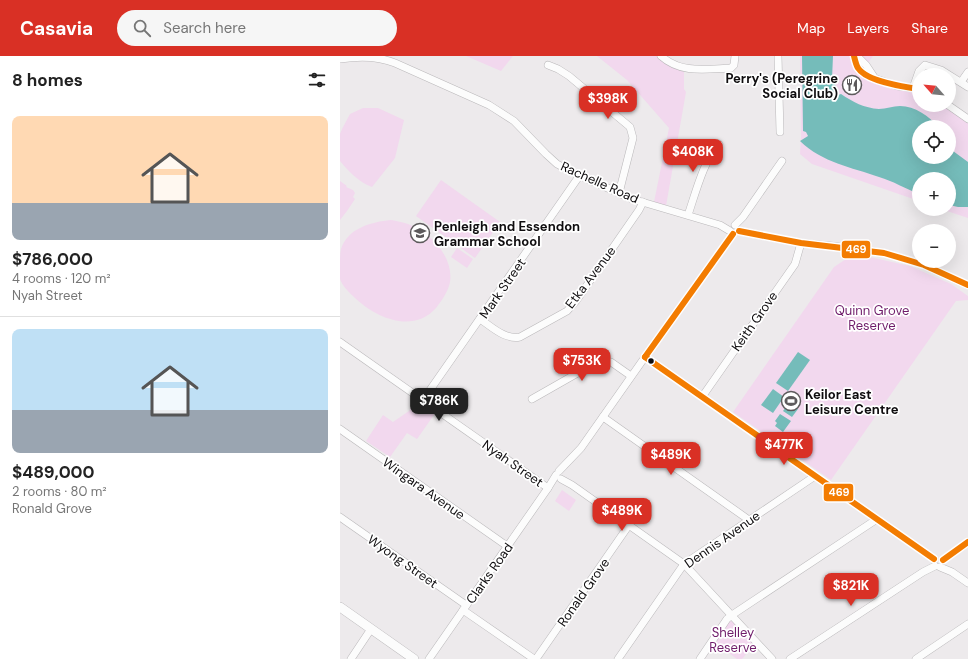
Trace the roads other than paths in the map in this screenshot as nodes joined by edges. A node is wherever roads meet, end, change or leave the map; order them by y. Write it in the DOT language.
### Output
graph roads {
  1 [pos="661,56"];
  2 [pos="735,56"];
  3 [pos="778,56"];
  4 [pos="856,56"];
  5 [pos="340,59"];
  6 [pos="548,65"];
  7 [pos="922,68"];
  8 [pos="935,68"];
  9 [pos="968,72"];
  10 [pos="956,79"];
  11 [pos="961,82"];
  12 [pos="968,87"];
  13 [pos="912,88"];
  14 [pos="956,111"];
  15 [pos="968,119"];
  16 [pos="780,132"];
  17 [pos="719,144"];
  18 [pos="782,161"];
  19 [pos="580,175"];
  20 [pos="619,193"];
  21 [pos="643,202"];
  22 [pos="688,215"];
  23 [pos="735,229"];
  24 [pos="801,243"];
  25 [pos="968,285"];
  26 [pos="480,319"];
  27 [pos="340,342"];
  28 [pos="645,357"];
  29 [pos="631,376"];
  30 [pos="702,396"];
  31 [pos="532,399"];
  32 [pos="423,400"];
  33 [pos="603,417"];
  34 [pos="340,429"];
  35 [pos="561,476"];
  36 [pos="816,476"];
  37 [pos="548,488"];
  38 [pos="340,517"];
  39 [pos="877,519"];
  40 [pos="749,520"];
  41 [pos="629,525"];
  42 [pos="968,542"];
  43 [pos="507,546"];
  44 [pos="938,563"];
  45 [pos="684,564"];
  46 [pos="968,583"];
  47 [pos="340,607"];
  48 [pos="465,607"];
  49 [pos="732,615"];
  50 [pos="968,624"];
  51 [pos="371,629"];
  52 [pos="351,659"];
  53 [pos="414,659"];
  54 [pos="429,659"];
  55 [pos="535,659"];
  56 [pos="618,659"];
  57 [pos="700,659"];
  58 [pos="772,659"];
  59 [pos="790,659"];
  60 [pos="916,659"];
  1 -- 2 [label="street"];
  3 -- 16 [label="street"];
  4 -- 13 [label="street"];
  5 -- 19 [label="street, Rachelle Road"];
  6 -- 20 [label="street"];
  7 -- 8 [label="street"];
  9 -- 11 [label="street"];
  10 -- 11 [label="street"];
  11 -- 12 [label="street"];
  14 -- 15 [label="street"];
  17 -- 22 [label="street"];
  18 -- 23 [label="street, Clarks Road"];
  19 -- 20 [label="street, Rachelle Road"];
  19 -- 26 [label="street, Mark Street"];
  20 -- 21 [label="street, Rachelle Road"];
  21 -- 22 [label="street, Rachelle Road"];
  21 -- 26 [label="street, Etka Avenue"];
  22 -- 23 [label="street, Rachelle Road"];
  23 -- 24 [label="street, Rachelle Road"];
  23 -- 28 [label="street, Clarks Road"];
  24 -- 25 [label="street, Rachelle Road"];
  24 -- 30 [label="street, Keith Grove"];
  26 -- 32 [label="street, Mark Street"];
  27 -- 32 [label="street, Nyah Street"];
  28 -- 29 [label="street, Clarks Road"];
  28 -- 30 [label="street"];
  29 -- 31 [label="street"];
  29 -- 33 [label="street, Clarks Road"];
  30 -- 36 [label="street"];
  32 -- 37 [label="street, Nyah Street"];
  33 -- 35 [label="street, Clarks Road"];
  33 -- 40 [label="street"];
  34 -- 43 [label="street, Wingara Avenue"];
  35 -- 37 [label="street, Clarks Road"];
  35 -- 41 [label="street"];
  36 -- 39 [label="street"];
  36 -- 40 [label="street, Dennis Avenue"];
  37 -- 43 [label="street, Clarks Road"];
  38 -- 48 [label="street, Wyong Street"];
  39 -- 44 [label="street"];
  39 -- 49 [label="street"];
  40 -- 45 [label="street, Dennis Avenue"];
  41 -- 45 [label="street"];
  41 -- 55 [label="street, Ronald Grove"];
  42 -- 44 [label="street"];
  43 -- 48 [label="street, Clarks Road"];
  44 -- 46 [label="street"];
  44 -- 59 [label="street"];
  45 -- 49 [label="street"];
  45 -- 56 [label="street, Dennis Avenue"];
  47 -- 51 [label="main road"];
  48 -- 54 [label="street, Clarks Road"];
  48 -- 55 [label="street, Wyong Street"];
  49 -- 57 [label="street"];
  49 -- 58 [label="street"];
  50 -- 60 [label="street"];
  51 -- 52 [label="street"];
  51 -- 53 [label="main road"];
}
